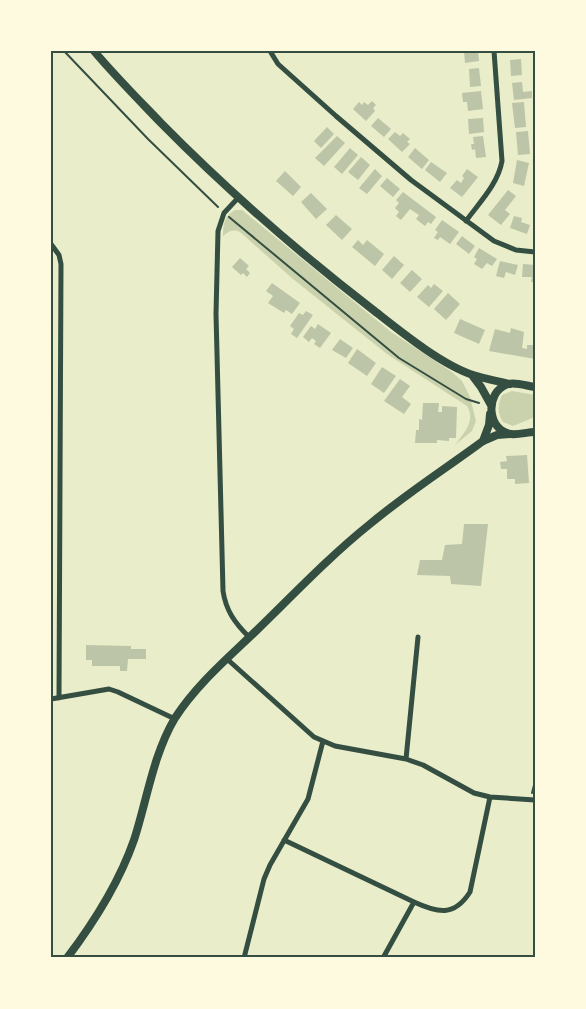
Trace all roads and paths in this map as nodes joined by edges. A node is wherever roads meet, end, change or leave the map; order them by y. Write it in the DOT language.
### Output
graph roads {
  1 [pos="64,51"];
  2 [pos="94,51"];
  3 [pos="270,51"];
  4 [pos="494,51"];
  5 [pos="238,198"];
  6 [pos="224,213"];
  7 [pos="466,222"];
  8 [pos="51,244"];
  9 [pos="535,252"];
  10 [pos="472,375"];
  11 [pos="510,384"];
  12 [pos="535,387"];
  13 [pos="491,408"];
  14 [pos="535,432"];
  15 [pos="510,434"];
  16 [pos="483,441"];
  17 [pos="249,637"];
  18 [pos="418,637"];
  19 [pos="227,659"];
  20 [pos="59,698"];
  21 [pos="51,700"];
  22 [pos="175,719"];
  23 [pos="323,741"];
  24 [pos="406,758"];
  25 [pos="535,781"];
  26 [pos="490,797"];
  27 [pos="533,800"];
  28 [pos="284,840"];
  29 [pos="414,902"];
  30 [pos="68,958"];
  31 [pos="244,958"];
  32 [pos="383,958"];
  1 -- 6 [label="path"];
  2 -- 5 [label="main road"];
  3 -- 7 [label="street"];
  4 -- 7 [label="street"];
  5 -- 6 [label="street"];
  5 -- 10 [label="main road"];
  6 -- 13 [label="path"];
  6 -- 17 [label="street"];
  7 -- 9 [label="street"];
  8 -- 20 [label="street"];
  10 -- 11 [label="main road"];
  10 -- 13 [label="main road"];
  11 -- 12 [label="main road"];
  11 -- 13 [label="main road"];
  13 -- 15 [label="main road"];
  13 -- 16 [label="main road"];
  14 -- 15 [label="main road"];
  15 -- 16 [label="main road"];
  16 -- 17 [label="main road"];
  17 -- 19 [label="main road"];
  18 -- 24 [label="street"];
  19 -- 22 [label="main road"];
  19 -- 23 [label="street"];
  20 -- 21 [label="street"];
  20 -- 22 [label="street"];
  22 -- 30 [label="main road"];
  23 -- 24 [label="street"];
  23 -- 28 [label="street"];
  24 -- 26 [label="street"];
  25 -- 27 [label="path"];
  26 -- 27 [label="street"];
  26 -- 29 [label="street"];
  28 -- 29 [label="street"];
  28 -- 31 [label="street"];
  29 -- 32 [label="street"];
}
